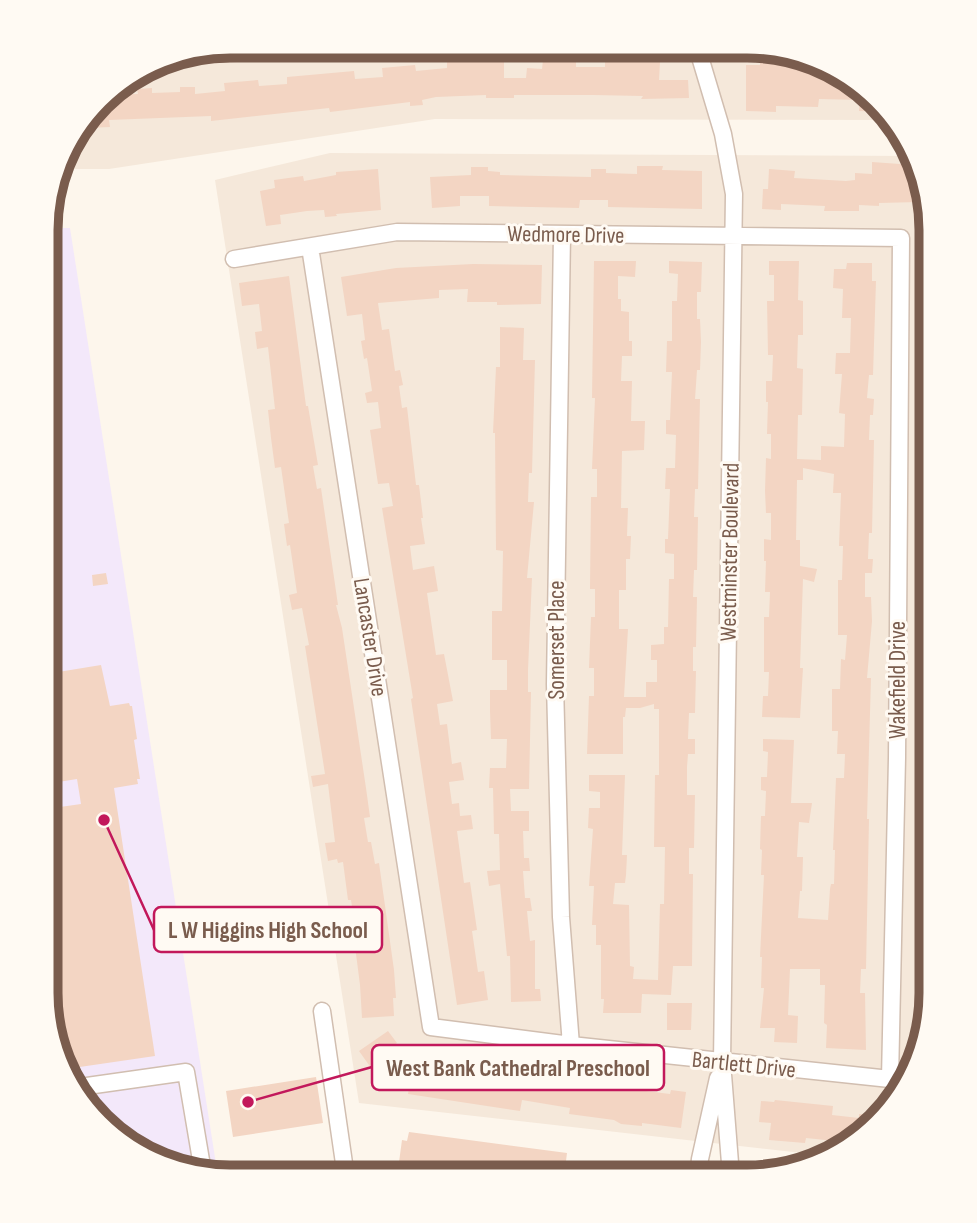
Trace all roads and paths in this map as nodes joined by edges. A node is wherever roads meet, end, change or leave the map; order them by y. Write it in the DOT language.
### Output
graph roads {
  1 [pos="700,58"];
  2 [pos="562,233"];
  3 [pos="734,236"];
  4 [pos="901,238"];
  5 [pos="310,247"];
  6 [pos="234,259"];
  7 [pos="323,1010"];
  8 [pos="431,1027"];
  9 [pos="571,1045"];
  10 [pos="722,1062"];
  11 [pos="890,1079"];
  12 [pos="86,1086"];
  13 [pos="201,1163"];
  14 [pos="343,1165"];
  15 [pos="699,1165"];
  16 [pos="730,1165"];
  1 -- 3 [label="street, Westminster Boulevard"];
  2 -- 3 [label="street, Wedmore Drive"];
  2 -- 5 [label="street, Wedmore Drive"];
  2 -- 9 [label="street, Somerset Place"];
  3 -- 4 [label="street, Wedmore Drive"];
  3 -- 10 [label="street, Westminster Boulevard"];
  4 -- 11 [label="street, Wakefield Drive"];
  5 -- 6 [label="street, Wedmore Drive"];
  5 -- 8 [label="street, Lancaster Drive"];
  7 -- 14 [label="street"];
  8 -- 9 [label="street, Bartlett Drive"];
  9 -- 10 [label="street, Bartlett Drive"];
  10 -- 11 [label="street, Bartlett Drive"];
  10 -- 15 [label="street, Westminster Boulevard"];
  10 -- 16 [label="street, Westminster Boulevard"];
  12 -- 13 [label="street"];
}
